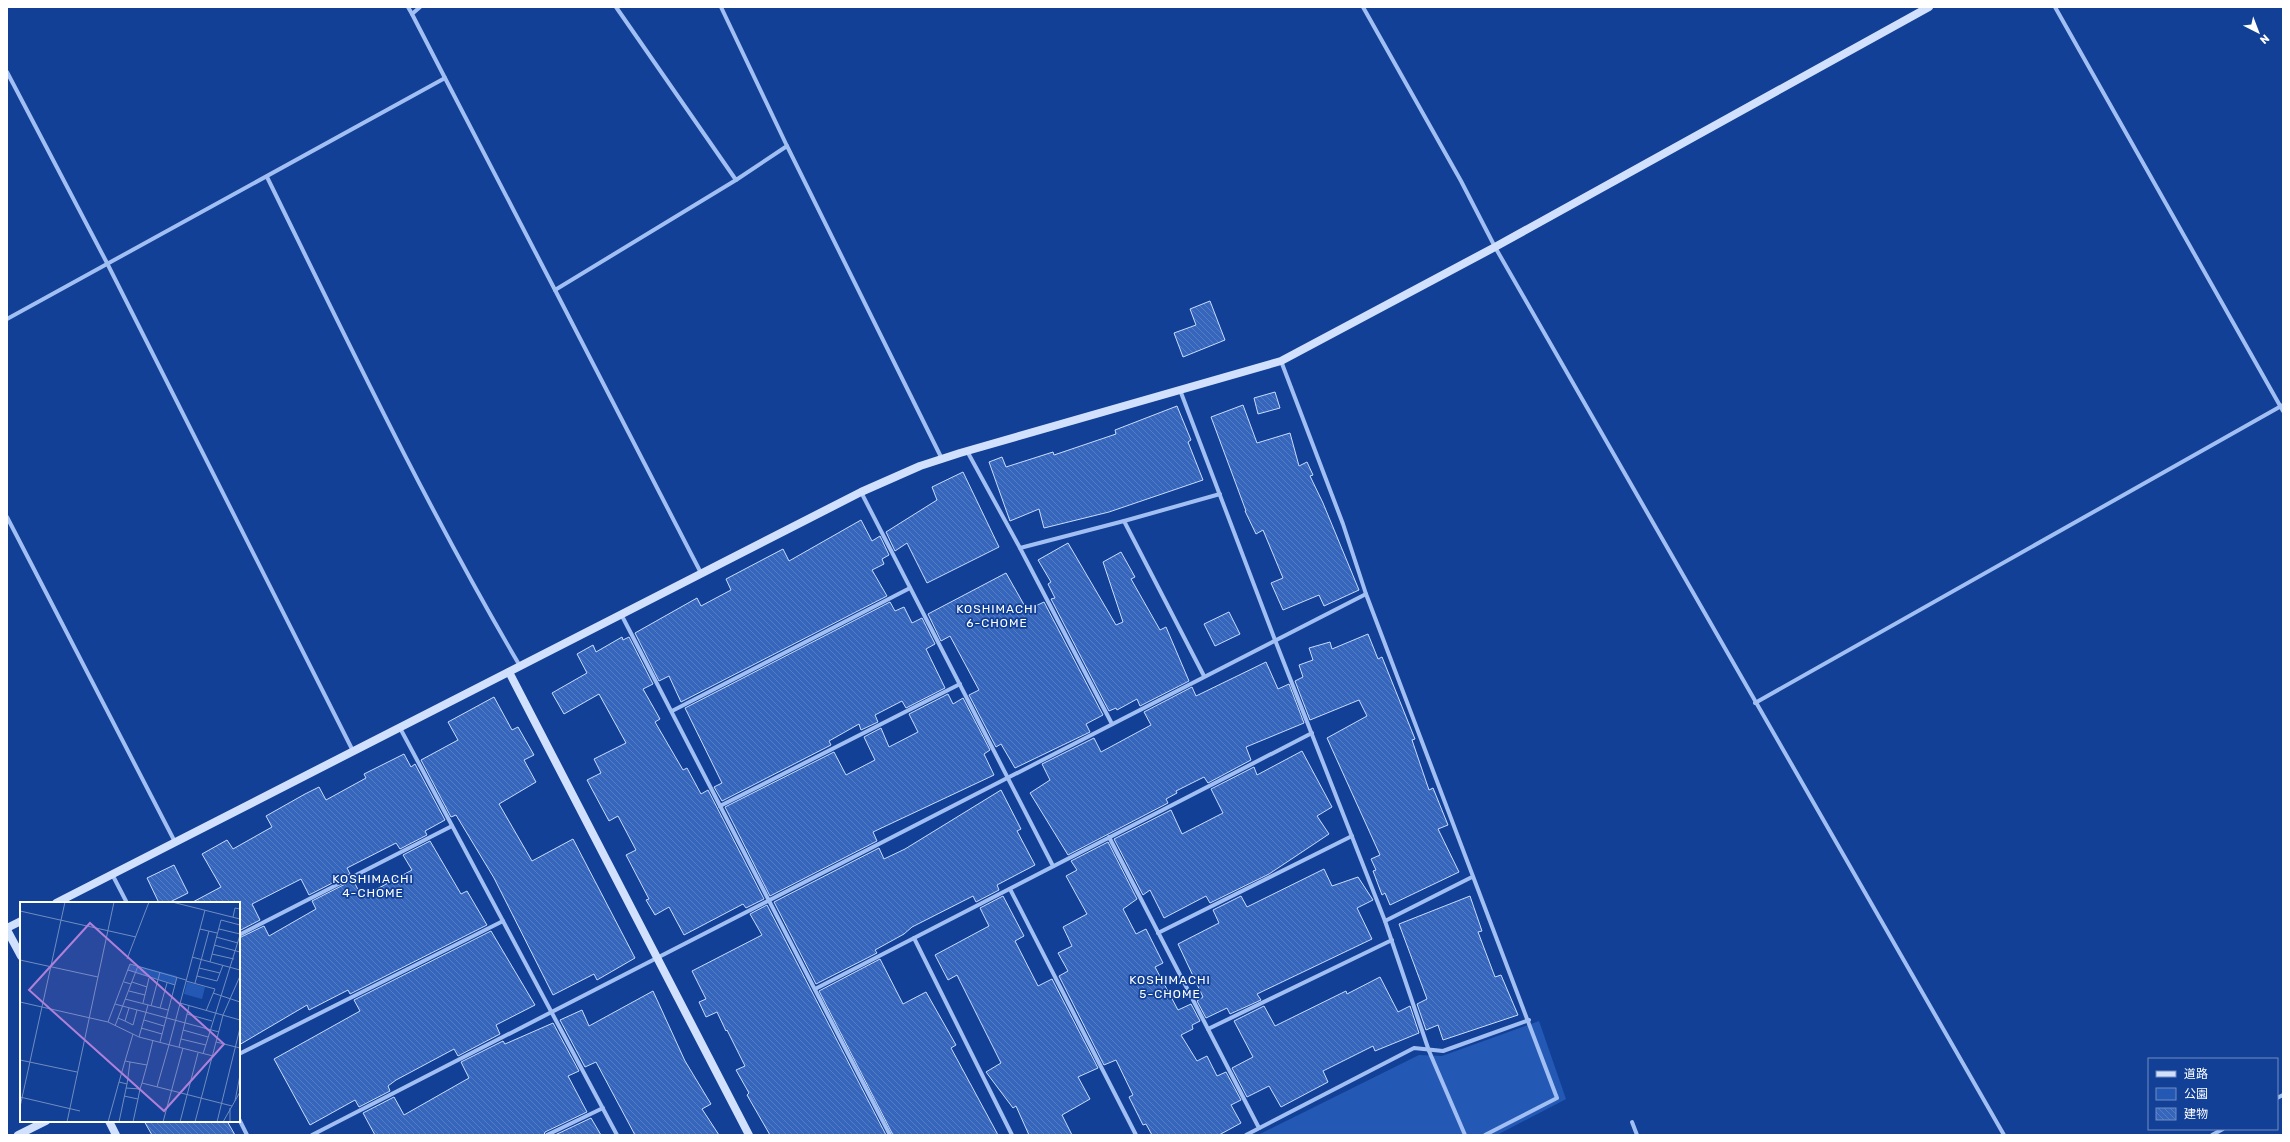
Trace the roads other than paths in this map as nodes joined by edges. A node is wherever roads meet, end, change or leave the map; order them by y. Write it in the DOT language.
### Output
graph roads {
  1 [pos="408,7"];
  2 [pos="420,7"];
  3 [pos="616,7"];
  4 [pos="721,7"];
  5 [pos="1363,7"];
  6 [pos="1929,7"];
  7 [pos="2054,7"];
  8 [pos="412,14"];
  9 [pos="7,72"];
  10 [pos="445,78"];
  11 [pos="787,146"];
  12 [pos="267,177"];
  13 [pos="736,180"];
  14 [pos="1496,246"];
  15 [pos="107,263"];
  16 [pos="555,290"];
  17 [pos="7,319"];
  18 [pos="1281,361"];
  19 [pos="1180,390"];
  20 [pos="2282,406"];
  21 [pos="2283,411"];
  22 [pos="967,451"];
  23 [pos="942,459"];
  24 [pos="861,492"];
  25 [pos="1220,494"];
  26 [pos="7,517"];
  27 [pos="1124,521"];
  28 [pos="1020,548"];
  29 [pos="701,573"];
  30 [pos="910,588"];
  31 [pos="1366,594"];
  32 [pos="621,614"];
  33 [pos="1275,640"];
  34 [pos="520,666"];
  35 [pos="509,672"];
  36 [pos="1204,676"];
  37 [pos="960,684"];
  38 [pos="1755,703"];
  39 [pos="672,711"];
  40 [pos="1112,724"];
  41 [pos="400,727"];
  42 [pos="1312,733"];
  43 [pos="352,752"];
  44 [pos="1008,778"];
  45 [pos="720,806"];
  46 [pos="452,826"];
  47 [pos="1352,836"];
  48 [pos="1109,837"];
  49 [pos="175,842"];
  50 [pos="1053,866"];
  51 [pos="112,874"];
  52 [pos="1472,877"];
  53 [pos="1010,889"];
  54 [pos="769,900"];
  55 [pos="58,902"];
  56 [pos="126,902"];
  57 [pos="503,921"];
  58 [pos="1385,921"];
  59 [pos="20,922"];
  60 [pos="7,929"];
  61 [pos="1158,933"];
  62 [pos="240,934"];
  63 [pos="914,938"];
  64 [pos="1392,940"];
  65 [pos="20,954"];
  66 [pos="657,958"];
  67 [pos="815,989"];
  68 [pos="551,1012"];
  69 [pos="1529,1020"];
  70 [pos="1208,1029"];
  71 [pos="1429,1051"];
  72 [pos="240,1053"];
  73 [pos="603,1108"];
  74 [pos="240,1121"];
  75 [pos="44,1122"];
  76 [pos="110,1122"];
  77 [pos="1632,1122"];
  78 [pos="1259,1128"];
  79 [pos="2221,1130"];
  80 [pos="18,1135"];
  81 [pos="116,1135"];
  82 [pos="247,1135"];
  83 [pos="312,1135"];
  84 [pos="547,1135"];
  85 [pos="617,1135"];
  86 [pos="749,1135"];
  87 [pos="890,1135"];
  88 [pos="1012,1135"];
  89 [pos="1136,1135"];
  90 [pos="1246,1135"];
  91 [pos="1465,1135"];
  92 [pos="1485,1135"];
  93 [pos="1637,1135"];
  94 [pos="2004,1135"];
  95 [pos="2212,1135"];
  1 -- 8 [label="street"];
  2 -- 8 [label="street"];
  3 -- 13 [label="street"];
  4 -- 11 [label="street"];
  5 -- 14 [label="street"];
  6 -- 14 [label="street"];
  7 -- 20 [label="street"];
  8 -- 10 [label="street"];
  9 -- 15 [label="street"];
  10 -- 12 [label="street"];
  10 -- 16 [label="street"];
  11 -- 13 [label="street"];
  11 -- 23 [label="street"];
  12 -- 15 [label="street"];
  12 -- 34 [label="street"];
  13 -- 16 [label="street"];
  14 -- 18 [label="street"];
  14 -- 38 [label="street"];
  15 -- 17 [label="street"];
  15 -- 43 [label="street"];
  16 -- 29 [label="street"];
  18 -- 19 [label="street"];
  18 -- 31 [label="street"];
  19 -- 22 [label="street"];
  19 -- 25 [label="street"];
  20 -- 21 [label="street"];
  20 -- 38 [label="street"];
  22 -- 23 [label="street"];
  22 -- 28 [label="street"];
  23 -- 24 [label="street"];
  24 -- 29 [label="street"];
  24 -- 30 [label="street"];
  25 -- 27 [label="street"];
  25 -- 33 [label="street"];
  26 -- 49 [label="street"];
  27 -- 28 [label="street"];
  27 -- 36 [label="street"];
  28 -- 40 [label="street"];
  29 -- 32 [label="street"];
  30 -- 37 [label="street"];
  30 -- 39 [label="street"];
  31 -- 33 [label="street"];
  31 -- 52 [label="street"];
  32 -- 34 [label="street"];
  32 -- 39 [label="street"];
  33 -- 36 [label="street"];
  33 -- 42 [label="street"];
  34 -- 35 [label="street"];
  35 -- 41 [label="street"];
  35 -- 66 [label="street"];
  36 -- 40 [label="street"];
  37 -- 44 [label="street"];
  37 -- 45 [label="street"];
  38 -- 94 [label="street"];
  39 -- 45 [label="street"];
  40 -- 44 [label="street"];
  41 -- 43 [label="street"];
  41 -- 46 [label="street"];
  42 -- 47 [label="street"];
  42 -- 48 [label="street"];
  43 -- 49 [label="street"];
  44 -- 50 [label="street"];
  44 -- 54 [label="street"];
  45 -- 54 [label="street"];
  46 -- 57 [label="street"];
  46 -- 62 [label="street"];
  47 -- 58 [label="street"];
  47 -- 61 [label="street"];
  48 -- 50 [label="street"];
  48 -- 61 [label="street"];
  49 -- 51 [label="street"];
  50 -- 53 [label="street"];
  51 -- 55 [label="street"];
  51 -- 56 [label="street"];
  52 -- 58 [label="street"];
  52 -- 69 [label="street"];
  53 -- 63 [label="street"];
  53 -- 89 [label="street"];
  54 -- 66 [label="street"];
  54 -- 67 [label="street"];
  57 -- 68 [label="street"];
  57 -- 72 [label="street"];
  58 -- 64 [label="street"];
  59 -- 60 [label="street"];
  60 -- 65 [label="street"];
  61 -- 70 [label="street"];
  63 -- 67 [label="street"];
  63 -- 88 [label="street"];
  64 -- 70 [label="street"];
  64 -- 71 [label="street"];
  66 -- 68 [label="street"];
  66 -- 86 [label="street"];
  67 -- 87 [label="street"];
  68 -- 73 [label="street"];
  68 -- 83 [label="street"];
  69 -- 71 [label="street"];
  69 -- 92 [label="street"];
  70 -- 78 [label="street"];
  71 -- 78 [label="street"];
  71 -- 91 [label="street"];
  73 -- 84 [label="street"];
  73 -- 85 [label="street"];
  74 -- 82 [label="street"];
  75 -- 80 [label="street"];
  76 -- 81 [label="street"];
  77 -- 93 [label="street"];
  78 -- 90 [label="street"];
  79 -- 95 [label="street"];
}
